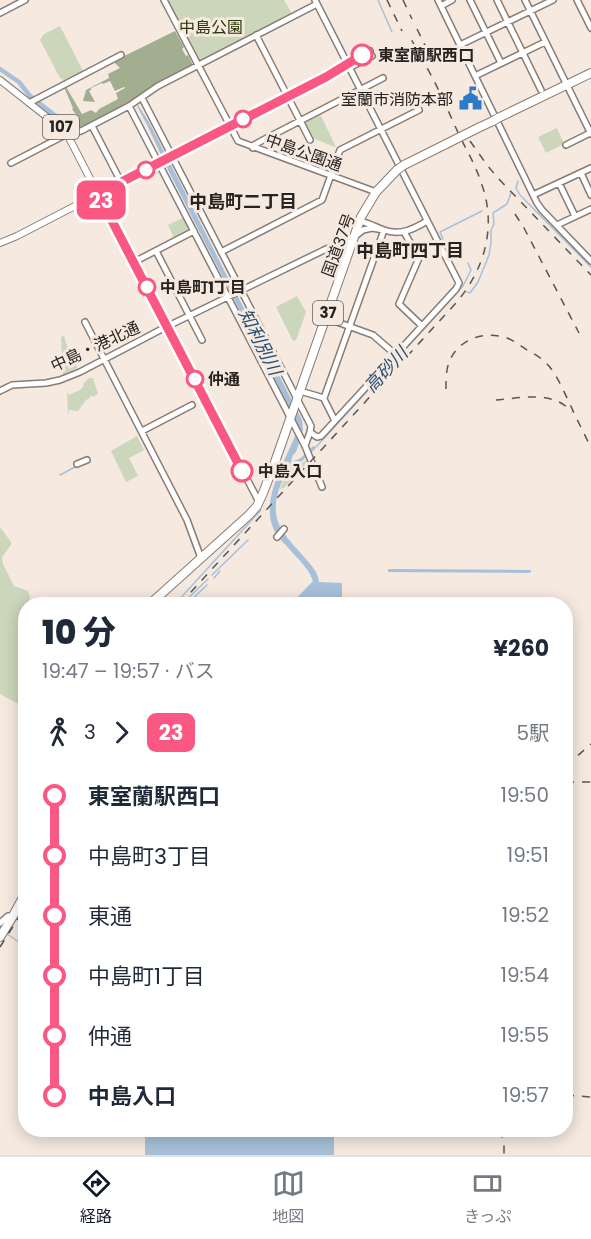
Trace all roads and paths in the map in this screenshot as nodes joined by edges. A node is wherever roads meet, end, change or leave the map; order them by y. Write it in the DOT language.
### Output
graph roads {
  1 [pos="25,0"];
  2 [pos="164,0"];
  3 [pos="452,0"];
  4 [pos="470,0"];
  5 [pos="499,0"];
  6 [pos="525,0"];
  7 [pos="553,0"];
  8 [pos="577,0"];
  9 [pos="316,2"];
  10 [pos="439,3"];
  11 [pos="530,11"];
  12 [pos="0,13"];
  13 [pos="510,21"];
  14 [pos="591,28"];
  15 [pos="486,33"];
  16 [pos="256,35"];
  17 [pos="545,42"];
  18 [pos="460,45"];
  19 [pos="524,52"];
  20 [pos="371,53"];
  21 [pos="121,55"];
  22 [pos="501,63"];
  23 [pos="197,65"];
  24 [pos="347,66"];
  25 [pos="591,73"];
  26 [pos="475,76"];
  27 [pos="383,78"];
  28 [pos="0,80"];
  29 [pos="567,85"];
  30 [pos="360,90"];
  31 [pos="543,90"];
  32 [pos="288,96"];
  33 [pos="141,98"];
  34 [pos="33,100"];
  35 [pos="130,106"];
  36 [pos="419,110"];
  37 [pos="300,120"];
  38 [pos="589,124"];
  39 [pos="92,126"];
  40 [pos="229,127"];
  41 [pos="381,129"];
  42 [pos="68,134"];
  43 [pos="591,134"];
  44 [pos="310,140"];
  45 [pos="566,145"];
  46 [pos="253,148"];
  47 [pos="170,157"];
  48 [pos="160,162"];
  49 [pos="11,163"];
  50 [pos="591,168"];
  51 [pos="581,172"];
  52 [pos="331,176"];
  53 [pos="121,182"];
  54 [pos="559,183"];
  55 [pos="376,192"];
  56 [pos="98,194"];
  57 [pos="533,195"];
  58 [pos="591,195"];
  59 [pos="591,209"];
  60 [pos="575,216"];
  61 [pos="360,221"];
  62 [pos="427,221"];
  63 [pos="557,225"];
  64 [pos="384,230"];
  65 [pos="194,231"];
  66 [pos="404,232"];
  67 [pos="354,237"];
  68 [pos="0,243"];
  69 [pos="156,251"];
  70 [pos="221,252"];
  71 [pos="588,254"];
  72 [pos="591,261"];
  73 [pos="134,262"];
  74 [pos="240,292"];
  75 [pos="229,297"];
  76 [pos="190,316"];
  77 [pos="326,318"];
  78 [pos="85,322"];
  79 [pos="350,326"];
  80 [pos="422,326"];
  81 [pos="168,327"];
  82 [pos="202,340"];
  83 [pos="396,355"];
  84 [pos="104,359"];
  85 [pos="1,388"];
  86 [pos="300,391"];
  87 [pos="324,399"];
  88 [pos="296,403"];
  89 [pos="192,405"];
  90 [pos="291,417"];
  91 [pos="335,421"];
  92 [pos="142,431"];
  93 [pos="310,432"];
  94 [pos="307,451"];
  95 [pos="87,460"];
  96 [pos="77,464"];
  97 [pos="322,487"];
  98 [pos="259,501"];
  99 [pos="284,529"];
  100 [pos="277,537"];
  101 [pos="201,558"];
  102 [pos="158,597"];
  103 [pos="18,907"];
  104 [pos="13,916"];
  105 [pos="0,923"];
  106 [pos="0,937"];
  1 -- 12 [label="street"];
  2 -- 23 [label="street, 中島公園通"];
  3 -- 10 [label="street"];
  4 -- 15 [label="street"];
  5 -- 13 [label="street"];
  6 -- 11 [label="street"];
  7 -- 11 [label="street"];
  8 -- 14 [label="street"];
  9 -- 16 [label="street"];
  9 -- 24 [label="street"];
  10 -- 18 [label="street"];
  11 -- 13 [label="street"];
  11 -- 17 [label="street"];
  13 -- 15 [label="street"];
  13 -- 19 [label="street"];
  15 -- 18 [label="street"];
  15 -- 22 [label="street"];
  16 -- 23 [label="street"];
  16 -- 32 [label="street"];
  17 -- 19 [label="street"];
  17 -- 29 [label="street"];
  18 -- 26 [label="street"];
  19 -- 22 [label="street"];
  19 -- 31 [label="street"];
  20 -- 24 [label="street"];
  21 -- 34 [label="street"];
  22 -- 26 [label="street"];
  23 -- 33 [label="street"];
  23 -- 40 [label="street, 中島公園通"];
  24 -- 30 [label="street"];
  24 -- 32 [label="street"];
  25 -- 29 [label="highway, 国道37号 / 37"];
  26 -- 57 [label="street"];
  27 -- 30 [label="street"];
  28 -- 34 [label="main road, 107"];
  29 -- 38 [label="street"];
  29 -- 55 [label="highway, 国道37号 / 37, bridge"];
  30 -- 37 [label="street"];
  30 -- 41 [label="street"];
  32 -- 37 [label="street"];
  32 -- 40 [label="street"];
  33 -- 35 [label="street"];
  33 -- 47 [label="street"];
  34 -- 42 [label="main road, 107"];
  35 -- 39 [label="street"];
  35 -- 48 [label="street"];
  36 -- 41 [label="street"];
  37 -- 44 [label="street"];
  37 -- 46 [label="street"];
  38 -- 43 [label="street"];
  39 -- 42 [label="street"];
  39 -- 53 [label="street"];
  40 -- 46 [label="street, 中島公園通"];
  40 -- 47 [label="street"];
  41 -- 52 [label="street"];
  41 -- 62 [label="street"];
  42 -- 49 [label="street"];
  42 -- 56 [label="main road, 107"];
  43 -- 45 [label="street"];
  46 -- 52 [label="street, 中島公園通"];
  47 -- 48 [label="street"];
  47 -- 70 [label="street"];
  48 -- 53 [label="street"];
  48 -- 65 [label="street"];
  50 -- 51 [label="street"];
  51 -- 54 [label="street"];
  51 -- 58 [label="street"];
  52 -- 55 [label="street, 中島公園通"];
  52 -- 70 [label="street"];
  53 -- 56 [label="street"];
  54 -- 57 [label="street"];
  54 -- 60 [label="street"];
  55 -- 61 [label="highway, 国道37号 / 37"];
  56 -- 68 [label="main road"];
  56 -- 73 [label="street"];
  57 -- 63 [label="street"];
  59 -- 60 [label="street"];
  60 -- 63 [label="street"];
  61 -- 64 [label="street"];
  61 -- 67 [label="highway, 国道37号 / 37"];
  62 -- 66 [label="street"];
  62 -- 80 [label="street"];
  63 -- 71 [label="street"];
  64 -- 66 [label="street"];
  64 -- 67 [label="street"];
  64 -- 79 [label="street"];
  65 -- 69 [label="street"];
  65 -- 75 [label="street"];
  66 -- 80 [label="street"];
  67 -- 74 [label="street"];
  67 -- 77 [label="highway, 国道37号 / 37"];
  69 -- 73 [label="street"];
  69 -- 76 [label="street"];
  70 -- 74 [label="street"];
  71 -- 72 [label="street"];
  73 -- 81 [label="street"];
  74 -- 75 [label="street, 中島・港北通"];
  74 -- 88 [label="street"];
  75 -- 76 [label="street, 中島・港北通"];
  75 -- 90 [label="street"];
  76 -- 81 [label="street, 中島・港北通"];
  76 -- 82 [label="street"];
  77 -- 79 [label="street"];
  77 -- 86 [label="highway, 国道37号 / 37"];
  78 -- 84 [label="street"];
  79 -- 83 [label="street"];
  79 -- 87 [label="street"];
  80 -- 83 [label="street"];
  81 -- 84 [label="street, 中島・港北通"];
  81 -- 98 [label="street"];
  83 -- 91 [label="street"];
  84 -- 85 [label="street, 中島・港北通"];
  84 -- 92 [label="street"];
  86 -- 87 [label="street"];
  86 -- 88 [label="highway, 国道37号 / 37"];
  87 -- 91 [label="street"];
  88 -- 90 [label="highway, 国道37号 / 37"];
  88 -- 93 [label="street"];
  89 -- 92 [label="street"];
  90 -- 94 [label="street"];
  90 -- 98 [label="highway, 国道37号 / 37"];
  91 -- 93 [label="street"];
  92 -- 101 [label="street"];
  93 -- 94 [label="street"];
  94 -- 97 [label="street"];
  95 -- 96 [label="street"];
  98 -- 101 [label="highway, 国道37号 / 37"];
  99 -- 100 [label="street"];
  101 -- 102 [label="highway, 国道37号 / 37"];
  103 -- 104 [label="highway"];
  104 -- 105 [label="street"];
  104 -- 106 [label="highway"];
}
